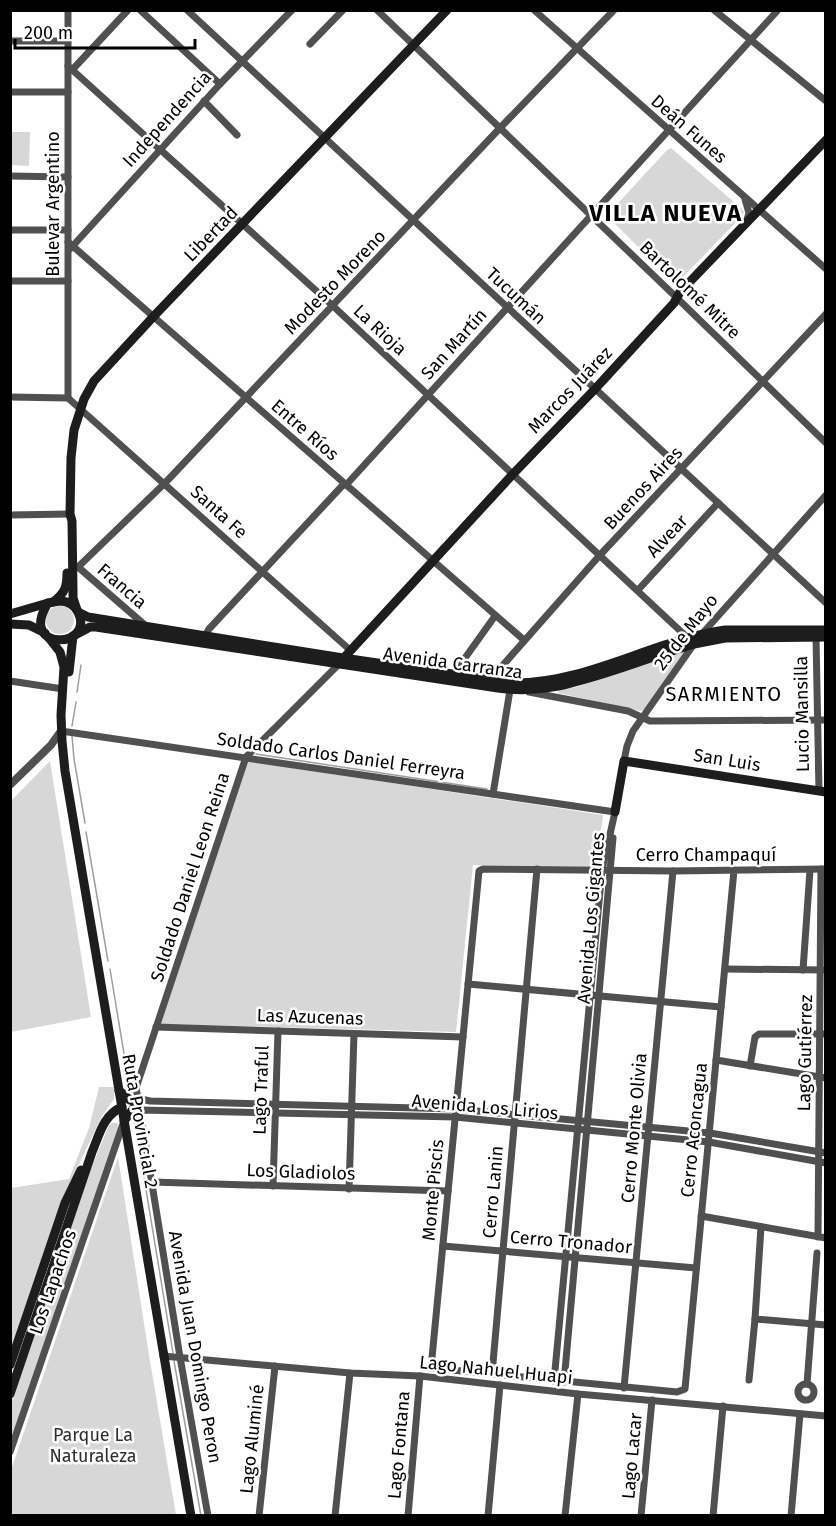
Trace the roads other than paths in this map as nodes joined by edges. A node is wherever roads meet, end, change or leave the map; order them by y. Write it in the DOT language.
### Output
graph roads {
  1 [pos="68,10"];
  2 [pos="128,10"];
  3 [pos="140,10"];
  4 [pos="187,10"];
  5 [pos="292,10"];
  6 [pos="343,10"];
  7 [pos="377,10"];
  8 [pos="447,10"];
  9 [pos="534,10"];
  10 [pos="614,10"];
  11 [pos="714,10"];
  12 [pos="778,10"];
  13 [pos="751,40"];
  14 [pos="10,41"];
  15 [pos="68,41"];
  16 [pos="310,44"];
  17 [pos="414,46"];
  18 [pos="577,49"];
  19 [pos="241,61"];
  20 [pos="70,68"];
  21 [pos="220,84"];
  22 [pos="10,92"];
  23 [pos="68,92"];
  24 [pos="204,101"];
  25 [pos="825,101"];
  26 [pos="500,128"];
  27 [pos="669,131"];
  28 [pos="237,135"];
  29 [pos="324,139"];
  30 [pos="825,140"];
  31 [pos="160,148"];
  32 [pos="10,176"];
  33 [pos="68,177"];
  34 [pos="744,197"];
  35 [pos="759,210"];
  36 [pos="592,216"];
  37 [pos="413,221"];
  38 [pos="243,225"];
  39 [pos="745,225"];
  40 [pos="68,230"];
  41 [pos="10,231"];
  42 [pos="69,246"];
  43 [pos="825,269"];
  44 [pos="10,281"];
  45 [pos="68,281"];
  46 [pos="677,298"];
  47 [pos="333,306"];
  48 [pos="507,308"];
  49 [pos="825,314"];
  50 [pos="153,317"];
  51 [pos="762,382"];
  52 [pos="595,389"];
  53 [pos="428,396"];
  54 [pos="10,397"];
  55 [pos="245,397"];
  56 [pos="68,398"];
  57 [pos="80,409"];
  58 [pos="825,443"];
  59 [pos="681,469"];
  60 [pos="513,474"];
  61 [pos="165,483"];
  62 [pos="345,485"];
  63 [pos="825,495"];
  64 [pos="718,503"];
  65 [pos="10,514"];
  66 [pos="70,514"];
  67 [pos="772,554"];
  68 [pos="600,555"];
  69 [pos="432,561"];
  70 [pos="75,567"];
  71 [pos="263,572"];
  72 [pos="638,590"];
  73 [pos="50,603"];
  74 [pos="825,603"];
  75 [pos="78,611"];
  76 [pos="10,614"];
  77 [pos="495,616"];
  78 [pos="10,624"];
  79 [pos="146,627"];
  80 [pos="825,630"];
  81 [pos="702,634"];
  82 [pos="47,636"];
  83 [pos="74,636"];
  84 [pos="821,637"];
  85 [pos="203,640"];
  86 [pos="524,640"];
  87 [pos="691,641"];
  88 [pos="350,650"];
  89 [pos="341,661"];
  90 [pos="457,675"];
  91 [pos="10,681"];
  92 [pos="496,684"];
  93 [pos="63,689"];
  94 [pos="514,690"];
  95 [pos="643,718"];
  96 [pos="822,720"];
  97 [pos="61,731"];
  98 [pos="246,757"];
  99 [pos="624,761"];
  100 [pos="10,785"];
  101 [pos="822,791"];
  102 [pos="493,794"];
  103 [pos="615,812"];
  104 [pos="537,870"];
  105 [pos="606,870"];
  106 [pos="734,870"];
  107 [pos="810,870"];
  108 [pos="823,870"];
  109 [pos="673,871"];
  110 [pos="479,872"];
  111 [pos="725,969"];
  112 [pos="803,970"];
  113 [pos="823,970"];
  114 [pos="468,984"];
  115 [pos="526,988"];
  116 [pos="590,995"];
  117 [pos="598,996"];
  118 [pos="661,1002"];
  119 [pos="721,1007"];
  120 [pos="156,1027"];
  121 [pos="278,1031"];
  122 [pos="354,1034"];
  123 [pos="823,1034"];
  124 [pos="463,1037"];
  125 [pos="716,1060"];
  126 [pos="750,1066"];
  127 [pos="823,1077"];
  128 [pos="119,1091"];
  129 [pos="137,1103"];
  130 [pos="276,1104"];
  131 [pos="352,1106"];
  132 [pos="122,1107"];
  133 [pos="276,1113"];
  134 [pos="456,1113"];
  135 [pos="351,1115"];
  136 [pos="515,1115"];
  137 [pos="124,1121"];
  138 [pos="578,1121"];
  139 [pos="587,1122"];
  140 [pos="514,1124"];
  141 [pos="649,1128"];
  142 [pos="577,1130"];
  143 [pos="586,1131"];
  144 [pos="710,1133"];
  145 [pos="648,1137"];
  146 [pos="709,1142"];
  147 [pos="92,1152"];
  148 [pos="822,1153"];
  149 [pos="822,1163"];
  150 [pos="152,1182"];
  151 [pos="273,1186"];
  152 [pos="349,1189"];
  153 [pos="448,1191"];
  154 [pos="701,1216"];
  155 [pos="761,1227"];
  156 [pos="822,1237"];
  157 [pos="443,1246"];
  158 [pos="503,1250"];
  159 [pos="817,1253"];
  160 [pos="565,1257"];
  161 [pos="574,1258"];
  162 [pos="636,1263"];
  163 [pos="696,1268"];
  164 [pos="755,1319"];
  165 [pos="812,1324"];
  166 [pos="825,1325"];
  167 [pos="163,1356"];
  168 [pos="180,1357"];
  169 [pos="10,1365"];
  170 [pos="275,1366"];
  171 [pos="431,1368"];
  172 [pos="350,1373"];
  173 [pos="492,1374"];
  174 [pos="420,1376"];
  175 [pos="749,1380"];
  176 [pos="559,1381"];
  177 [pos="807,1384"];
  178 [pos="500,1385"];
  179 [pos="624,1388"];
  180 [pos="682,1391"];
  181 [pos="558,1392"];
  182 [pos="10,1394"];
  183 [pos="578,1394"];
  184 [pos="652,1400"];
  185 [pos="723,1406"];
  186 [pos="800,1414"];
  187 [pos="825,1416"];
  188 [pos="10,1452"];
  189 [pos="190,1515"];
  190 [pos="208,1515"];
  191 [pos="259,1515"];
  192 [pos="335,1515"];
  193 [pos="408,1515"];
  194 [pos="488,1515"];
  195 [pos="565,1515"];
  196 [pos="641,1515"];
  197 [pos="713,1515"];
  198 [pos="791,1515"];
  1 -- 15 [label="street, Bulevar Argentino"];
  2 -- 20 [label="street"];
  3 -- 21 [label="street"];
  4 -- 19 [label="street, Tucumán"];
  5 -- 19 [label="street, Independencia"];
  6 -- 16 [label="street"];
  7 -- 17 [label="street, Bartolomé Mitre"];
  8 -- 17 [label="main road, Libertad"];
  9 -- 18 [label="street, Deán Funes"];
  10 -- 18 [label="street, Modesto Moreno"];
  11 -- 13 [label="street"];
  12 -- 13 [label="street, San Martín"];
  13 -- 25 [label="street"];
  13 -- 27 [label="street, San Martín"];
  14 -- 15 [label="street"];
  15 -- 20 [label="street, Bulevar Argentino"];
  17 -- 26 [label="street, Bartolomé Mitre"];
  17 -- 29 [label="main road, Libertad"];
  18 -- 26 [label="street, Modesto Moreno"];
  18 -- 27 [label="street, Deán Funes"];
  19 -- 21 [label="street, Independencia"];
  19 -- 29 [label="street, Tucumán"];
  20 -- 23 [label="street, Bulevar Argentino"];
  20 -- 31 [label="street, La Rioja"];
  21 -- 24 [label="street, Independencia"];
  22 -- 23 [label="street"];
  23 -- 33 [label="street, Bulevar Argentino"];
  24 -- 28 [label="street"];
  24 -- 31 [label="street, Independencia"];
  26 -- 36 [label="street, Bartolomé Mitre"];
  26 -- 37 [label="street, Modesto Moreno"];
  27 -- 34 [label="street, Deán Funes"];
  27 -- 36 [label="street, San Martín"];
  29 -- 37 [label="street, Tucumán"];
  29 -- 38 [label="main road, Libertad"];
  30 -- 35 [label="main road, Marcos Juárez"];
  31 -- 38 [label="street, La Rioja"];
  31 -- 42 [label="street, Independencia"];
  32 -- 33 [label="street"];
  33 -- 40 [label="street, Bulevar Argentino"];
  34 -- 35 [label="street, Deán Funes"];
  34 -- 39 [label="street"];
  35 -- 39 [label="main road, Marcos Juárez"];
  35 -- 43 [label="street, Deán Funes"];
  36 -- 46 [label="street, Bartolomé Mitre"];
  36 -- 48 [label="street, San Martín"];
  37 -- 47 [label="street, Modesto Moreno"];
  37 -- 48 [label="street, Tucumán"];
  38 -- 47 [label="street, La Rioja"];
  38 -- 50 [label="main road, Libertad"];
  39 -- 46 [label="main road, Marcos Juárez"];
  40 -- 41 [label="street"];
  40 -- 42 [label="street, Bulevar Argentino"];
  42 -- 45 [label="street, Bulevar Argentino"];
  42 -- 50 [label="street, Entre Ríos"];
  44 -- 45 [label="street"];
  45 -- 56 [label="street, Bulevar Argentino"];
  46 -- 51 [label="street, Bartolomé Mitre"];
  46 -- 52 [label="main road, Marcos Juárez"];
  47 -- 53 [label="street, La Rioja"];
  47 -- 55 [label="street, Modesto Moreno"];
  48 -- 52 [label="street, Tucumán"];
  48 -- 53 [label="street, San Martín"];
  49 -- 51 [label="street, Buenos Aires"];
  50 -- 55 [label="street, Entre Ríos"];
  50 -- 57 [label="main road, Libertad"];
  51 -- 58 [label="street, Bartolomé Mitre"];
  51 -- 59 [label="street, Buenos Aires"];
  52 -- 59 [label="street, Tucumán"];
  52 -- 60 [label="main road, Marcos Juárez"];
  53 -- 60 [label="street, La Rioja"];
  53 -- 62 [label="street, San Martín"];
  54 -- 56 [label="street"];
  55 -- 61 [label="street, Modesto Moreno"];
  55 -- 62 [label="street, Entre Ríos"];
  56 -- 57 [label="street, Santa Fe"];
  57 -- 61 [label="street, Santa Fe"];
  57 -- 66 [label="main road, Libertad"];
  59 -- 64 [label="street, Tucumán"];
  59 -- 68 [label="street, Buenos Aires"];
  60 -- 68 [label="street, La Rioja"];
  60 -- 69 [label="main road, Marcos Juárez"];
  61 -- 70 [label="street, Modesto Moreno"];
  61 -- 71 [label="street, Santa Fe"];
  62 -- 69 [label="street, Entre Ríos"];
  62 -- 71 [label="street, San Martín"];
  63 -- 67 [label="street, 25 de Mayo"];
  64 -- 67 [label="street, Tucumán"];
  64 -- 72 [label="street, Alvear"];
  65 -- 66 [label="street"];
  66 -- 70 [label="main road, Libertad"];
  66 -- 73 [label="main road, Libertad"];
  67 -- 74 [label="street, Tucumán"];
  67 -- 81 [label="street, 25 de Mayo"];
  68 -- 72 [label="street, La Rioja"];
  68 -- 86 [label="street, Buenos Aires"];
  69 -- 77 [label="street, Entre Ríos"];
  69 -- 88 [label="main road, Marcos Juárez"];
  70 -- 75 [label="main road, Libertad"];
  70 -- 79 [label="street, Francia"];
  71 -- 85 [label="street, San Martín"];
  71 -- 88 [label="street, Santa Fe"];
  72 -- 87 [label="street, La Rioja"];
  73 -- 75 [label="main road"];
  73 -- 76 [label="main road"];
  73 -- 82 [label="main road"];
  75 -- 79 [label="main road, Avenida Carranza"];
  75 -- 83 [label="main road"];
  77 -- 86 [label="street, Entre Ríos"];
  77 -- 90 [label="street"];
  78 -- 82 [label="main road"];
  79 -- 85 [label="main road, Avenida Carranza"];
  80 -- 81 [label="main road, Avenida Carranza"];
  81 -- 87 [label="main road, Avenida Carranza"];
  82 -- 83 [label="main road"];
  82 -- 93 [label="main road"];
  83 -- 85 [label="main road, Avenida Carranza"];
  83 -- 97 [label="main road"];
  84 -- 87 [label="main road, Avenida Carranza"];
  84 -- 96 [label="street, Lucio Mansilla"];
  85 -- 89 [label="main road, Avenida Carranza"];
  86 -- 92 [label="street, Buenos Aires"];
  87 -- 92 [label="main road, Avenida Carranza"];
  87 -- 94 [label="main road, Avenida Carranza"];
  87 -- 95 [label="street, 25 de Mayo"];
  88 -- 89 [label="main road, Marcos Juárez"];
  89 -- 90 [label="main road, Avenida Carranza"];
  89 -- 92 [label="main road, Avenida Carranza"];
  89 -- 98 [label="street, Soldado Daniel Leon Reina"];
  90 -- 92 [label="main road, Avenida Carranza"];
  91 -- 93 [label="street"];
  92 -- 94 [label="main road, Avenida Carranza"];
  93 -- 97 [label="main road"];
  94 -- 95 [label="street"];
  94 -- 102 [label="street"];
  95 -- 96 [label="street"];
  95 -- 99 [label="street, 25 de Mayo"];
  96 -- 101 [label="street, Lucio Mansilla"];
  97 -- 98 [label="street, Soldado Carlos Daniel Ferreyra"];
  97 -- 100 [label="street"];
  97 -- 128 [label="main road, Ruta Provincial 2"];
  98 -- 102 [label="street, Soldado Carlos Daniel Ferreyra"];
  98 -- 120 [label="street, Soldado Daniel Leon Reina"];
  99 -- 101 [label="main road, San Luis"];
  99 -- 103 [label="main road, 25 de Mayo"];
  102 -- 103 [label="street, Soldado Carlos Daniel Ferreyra"];
  103 -- 105 [label="street, Avenida Los Gigantes"];
  104 -- 105 [label="street, Cerro Champaquí"];
  104 -- 110 [label="street, Cerro Champaquí"];
  104 -- 115 [label="street, Cerro Lanin"];
  105 -- 109 [label="street, Cerro Champaquí"];
  105 -- 116 [label="street, Avenida Los Gigantes"];
  105 -- 117 [label="street, Avenida Los Gigantes"];
  106 -- 107 [label="street, Cerro Champaquí"];
  106 -- 109 [label="street, Cerro Champaquí"];
  106 -- 111 [label="street, Cerro Aconcagua"];
  107 -- 108 [label="street, Cerro Champaquí"];
  107 -- 112 [label="street"];
  108 -- 113 [label="street, Lago Gutiérrez"];
  109 -- 118 [label="street, Cerro Monte Olivia"];
  110 -- 114 [label="street, Monte Piscis"];
  111 -- 112 [label="street"];
  111 -- 119 [label="street, Cerro Aconcagua"];
  112 -- 113 [label="street"];
  113 -- 123 [label="street, Lago Gutiérrez"];
  114 -- 115 [label="street"];
  114 -- 124 [label="street, Monte Piscis"];
  115 -- 116 [label="street"];
  115 -- 136 [label="street, Cerro Lanin"];
  116 -- 117 [label="street"];
  116 -- 138 [label="street, Avenida Los Gigantes"];
  117 -- 118 [label="street"];
  117 -- 139 [label="street, Avenida Los Gigantes"];
  118 -- 119 [label="street"];
  118 -- 141 [label="street, Cerro Monte Olivia"];
  119 -- 125 [label="street, Cerro Aconcagua"];
  120 -- 121 [label="street, Las Azucenas"];
  120 -- 129 [label="street, Soldado Daniel Leon Reina"];
  121 -- 122 [label="street, Las Azucenas"];
  121 -- 130 [label="street, Lago Traful"];
  122 -- 124 [label="street, Las Azucenas"];
  122 -- 131 [label="street"];
  123 -- 126 [label="street"];
  123 -- 127 [label="street, Lago Gutiérrez"];
  124 -- 134 [label="street, Monte Piscis"];
  125 -- 126 [label="street"];
  125 -- 144 [label="street, Cerro Aconcagua"];
  126 -- 127 [label="street"];
  127 -- 148 [label="street, Lago Gutiérrez"];
  128 -- 129 [label="main road"];
  128 -- 132 [label="main road, Ruta Provincial 2"];
  129 -- 130 [label="street, Avenida Los Lirios"];
  129 -- 133 [label="street, Avenida Los Lirios"];
  129 -- 137 [label="main road"];
  129 -- 150 [label="street, Avenida Juan Domingo Peron"];
  130 -- 131 [label="street, Avenida Los Lirios"];
  130 -- 133 [label="street, Lago Traful"];
  131 -- 134 [label="street, Avenida Los Lirios"];
  131 -- 135 [label="street"];
  132 -- 137 [label="main road, Ruta Provincial 2"];
  132 -- 147 [label="main road"];
  133 -- 135 [label="street, Avenida Los Lirios"];
  133 -- 151 [label="street, Lago Traful"];
  134 -- 135 [label="street, Avenida Los Lirios"];
  134 -- 136 [label="street, Avenida Los Lirios"];
  134 -- 140 [label="street, Avenida Los Lirios"];
  134 -- 153 [label="street, Monte Piscis"];
  135 -- 152 [label="street"];
  136 -- 138 [label="street, Avenida Los Lirios"];
  136 -- 140 [label="street, Cerro Lanin"];
  137 -- 167 [label="main road, Ruta Provincial 2"];
  137 -- 188 [label="street, Los Lapachos"];
  138 -- 139 [label="street, Avenida Los Lirios"];
  138 -- 142 [label="street, Avenida Los Gigantes"];
  139 -- 141 [label="street, Avenida Los Lirios"];
  139 -- 143 [label="street, Avenida Los Gigantes"];
  140 -- 142 [label="street, Avenida Los Lirios"];
  140 -- 158 [label="street, Cerro Lanin"];
  141 -- 144 [label="street, Avenida Los Lirios"];
  141 -- 145 [label="street, Cerro Monte Olivia"];
  142 -- 143 [label="street, Avenida Los Lirios"];
  142 -- 160 [label="street, Avenida Los Gigantes"];
  143 -- 145 [label="street, Avenida Los Lirios"];
  143 -- 161 [label="street, Avenida Los Gigantes"];
  144 -- 146 [label="street, Cerro Aconcagua"];
  144 -- 148 [label="street, Avenida Los Lirios"];
  145 -- 146 [label="street, Avenida Los Lirios"];
  145 -- 162 [label="street, Cerro Monte Olivia"];
  146 -- 149 [label="street, Avenida Los Lirios"];
  146 -- 154 [label="street, Cerro Aconcagua"];
  147 -- 169 [label="main road"];
  147 -- 182 [label="main road"];
  148 -- 149 [label="street, Lago Gutiérrez"];
  149 -- 156 [label="street, Lago Gutiérrez"];
  150 -- 151 [label="street, Los Gladiolos"];
  150 -- 168 [label="street, Avenida Juan Domingo Peron"];
  151 -- 152 [label="street, Los Gladiolos"];
  152 -- 153 [label="street, Los Gladiolos"];
  153 -- 157 [label="street, Monte Piscis"];
  154 -- 155 [label="street"];
  154 -- 163 [label="street, Cerro Aconcagua"];
  155 -- 156 [label="street"];
  155 -- 164 [label="street"];
  157 -- 158 [label="street, Cerro Tronador"];
  157 -- 171 [label="street, Monte Piscis"];
  158 -- 160 [label="street, Cerro Tronador"];
  158 -- 173 [label="street, Cerro Lanin"];
  159 -- 165 [label="street"];
  160 -- 161 [label="street, Cerro Tronador"];
  160 -- 176 [label="street, Avenida Los Gigantes"];
  161 -- 162 [label="street, Cerro Tronador"];
  161 -- 176 [label="street, Avenida Los Gigantes"];
  162 -- 163 [label="street, Cerro Tronador"];
  162 -- 179 [label="street, Cerro Monte Olivia"];
  163 -- 180 [label="street, Cerro Aconcagua"];
  164 -- 165 [label="street"];
  164 -- 175 [label="street"];
  165 -- 166 [label="street"];
  165 -- 177 [label="street"];
  167 -- 168 [label="street, Lago Nahuel Huapi"];
  167 -- 189 [label="main road, Ruta Provincial 2"];
  168 -- 170 [label="street, Lago Nahuel Huapi"];
  168 -- 190 [label="street, Avenida Juan Domingo Peron"];
  170 -- 172 [label="street, Lago Nahuel Huapi"];
  170 -- 191 [label="street, Lago Aluminé"];
  171 -- 173 [label="street, Lago Nahuel Huapi"];
  172 -- 174 [label="street, Lago Nahuel Huapi"];
  172 -- 192 [label="street"];
  173 -- 176 [label="street, Lago Nahuel Huapi"];
  174 -- 178 [label="street, Lago Nahuel Huapi"];
  174 -- 193 [label="street, Lago Fontana"];
  176 -- 179 [label="street, Lago Nahuel Huapi"];
  176 -- 181 [label="street"];
  178 -- 181 [label="street, Lago Nahuel Huapi"];
  178 -- 194 [label="street"];
  179 -- 180 [label="street, Lago Nahuel Huapi"];
  181 -- 183 [label="street, Lago Nahuel Huapi"];
  183 -- 184 [label="street, Lago Nahuel Huapi"];
  183 -- 195 [label="street"];
  184 -- 185 [label="street, Lago Nahuel Huapi"];
  184 -- 196 [label="street, Lago Lacar"];
  185 -- 186 [label="street, Lago Nahuel Huapi"];
  185 -- 197 [label="street"];
  186 -- 187 [label="street, Lago Nahuel Huapi"];
  186 -- 198 [label="street"];
}
